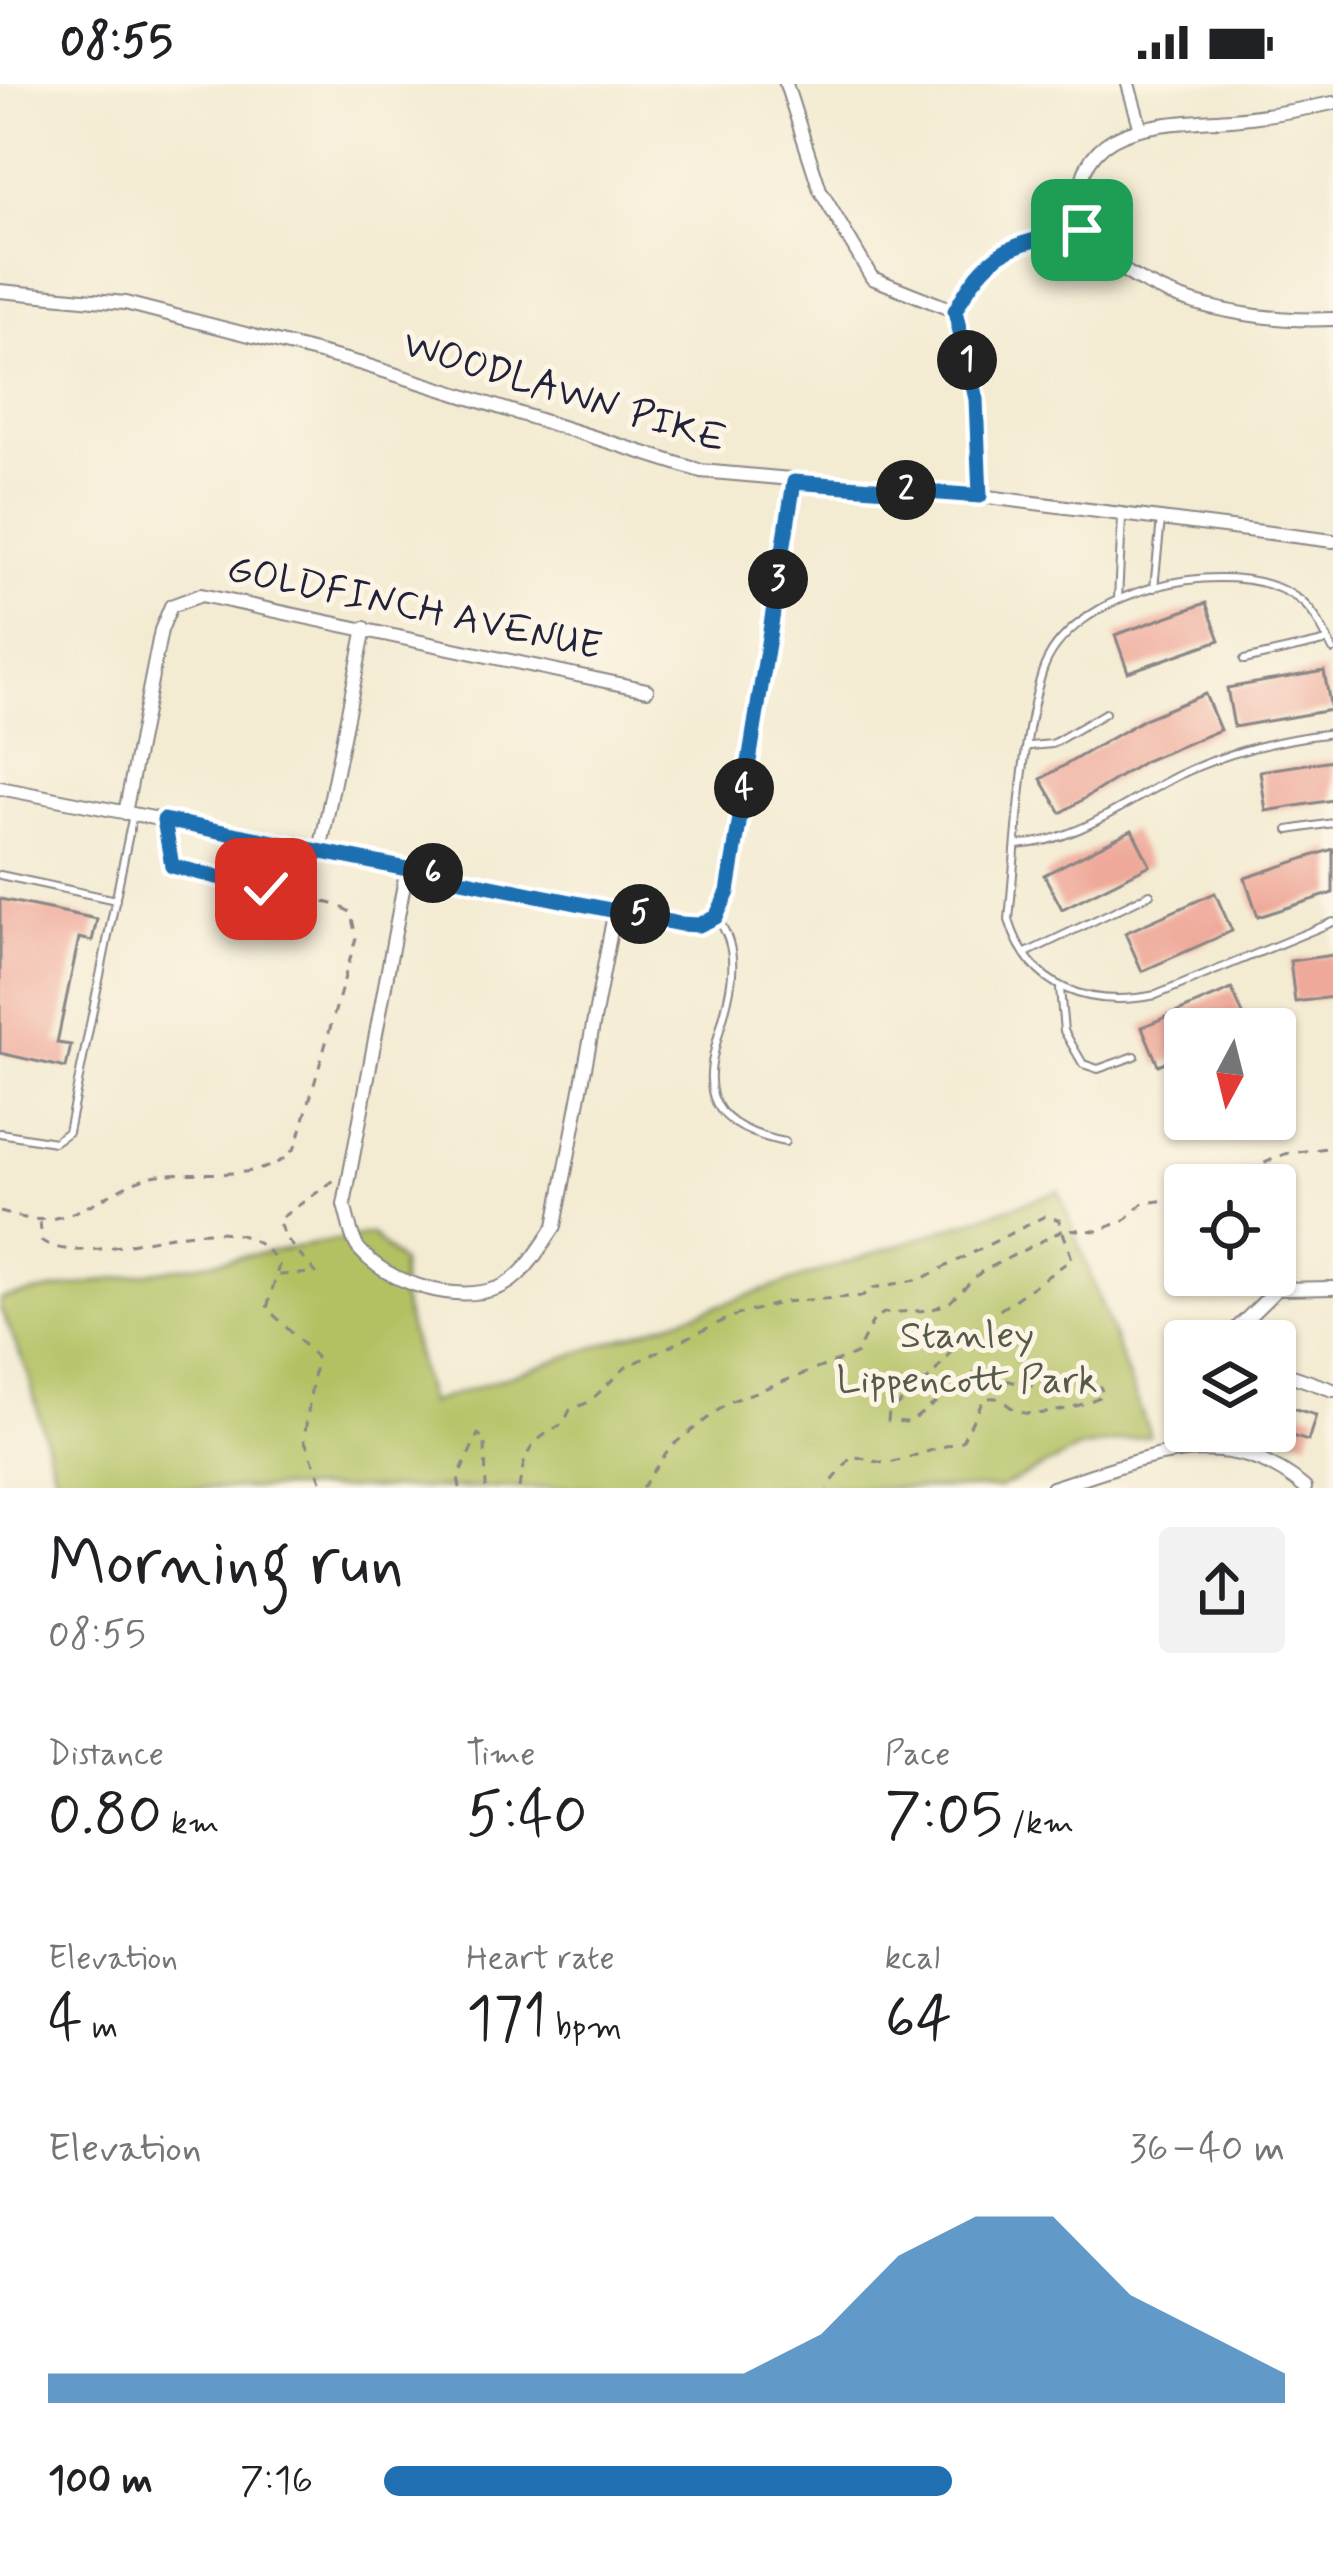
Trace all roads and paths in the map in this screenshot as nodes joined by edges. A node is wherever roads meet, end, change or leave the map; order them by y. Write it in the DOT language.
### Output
graph roads {
  1 [pos="786,84"];
  2 [pos="1128,84"];
  3 [pos="1333,103"];
  4 [pos="1140,126"];
  5 [pos="1082,230"];
  6 [pos="0,291"];
  7 [pos="955,311"];
  8 [pos="1333,319"];
  9 [pos="794,482"];
  10 [pos="980,496"];
  11 [pos="1122,514"];
  12 [pos="1161,519"];
  13 [pos="1333,541"];
  14 [pos="1154,588"];
  15 [pos="1118,600"];
  16 [pos="365,628"];
  17 [pos="1328,640"];
  18 [pos="1333,650"];
  19 [pos="1244,660"];
  20 [pos="646,690"];
  21 [pos="1105,713"];
  22 [pos="1333,733"];
  23 [pos="1030,746"];
  24 [pos="0,788"];
  25 [pos="129,813"];
  26 [pos="164,820"];
  27 [pos="1333,823"];
  28 [pos="1289,830"];
  29 [pos="1016,845"];
  30 [pos="320,850"];
  31 [pos="407,868"];
  32 [pos="0,875"];
  33 [pos="1150,894"];
  34 [pos="116,900"];
  35 [pos="614,908"];
  36 [pos="716,917"];
  37 [pos="1333,922"];
  38 [pos="1026,953"];
  39 [pos="1060,989"];
  40 [pos="1135,1056"];
  41 [pos="0,1133"];
  42 [pos="785,1142"];
  43 [pos="1333,1147"];
  44 [pos="1262,1164"];
  45 [pos="346,1169"];
  46 [pos="1164,1200"];
  47 [pos="0,1212"];
  48 [pos="40,1220"];
  49 [pos="1065,1229"];
  50 [pos="276,1275"];
  51 [pos="1333,1288"];
  52 [pos="1245,1320"];
  53 [pos="1296,1377"];
  54 [pos="1333,1390"];
  55 [pos="1166,1452"];
  56 [pos="1252,1452"];
  57 [pos="324,1488"];
  58 [pos="460,1488"];
  59 [pos="486,1488"];
  60 [pos="519,1488"];
  61 [pos="642,1488"];
  62 [pos="826,1488"];
  63 [pos="1052,1488"];
  64 [pos="1305,1488"];
  1 -- 7 [label="street"];
  2 -- 4 [label="street"];
  3 -- 4 [label="street"];
  4 -- 5 [label="street"];
  5 -- 7 [label="street"];
  5 -- 8 [label="street"];
  6 -- 9 [label="street, WOODLAWN PIKE"];
  7 -- 10 [label="street"];
  9 -- 10 [label="street, WOODLAWN PIKE"];
  9 -- 36 [label="street"];
  10 -- 11 [label="street, WOODLAWN PIKE"];
  11 -- 12 [label="street, WOODLAWN PIKE"];
  11 -- 15 [label="lane"];
  12 -- 13 [label="street, WOODLAWN PIKE"];
  12 -- 14 [label="lane"];
  14 -- 15 [label="lane"];
  14 -- 17 [label="lane"];
  15 -- 23 [label="lane"];
  16 -- 20 [label="street, GOLDFINCH AVENUE"];
  16 -- 25 [label="street, GOLDFINCH AVENUE"];
  16 -- 30 [label="street"];
  17 -- 18 [label="lane"];
  17 -- 19 [label="lane"];
  21 -- 23 [label="lane"];
  22 -- 29 [label="lane"];
  23 -- 29 [label="lane"];
  24 -- 25 [label="street"];
  25 -- 26 [label="street"];
  25 -- 34 [label="lane"];
  26 -- 30 [label="street"];
  26 -- 48 [label="path"];
  27 -- 28 [label="lane"];
  29 -- 38 [label="lane"];
  30 -- 31 [label="street"];
  31 -- 35 [label="street"];
  31 -- 45 [label="street"];
  32 -- 34 [label="lane"];
  33 -- 38 [label="lane"];
  34 -- 41 [label="lane"];
  35 -- 36 [label="street"];
  35 -- 45 [label="street"];
  36 -- 42 [label="lane"];
  37 -- 39 [label="lane"];
  38 -- 39 [label="lane"];
  39 -- 40 [label="lane"];
  43 -- 44 [label="path"];
  45 -- 50 [label="path"];
  46 -- 49 [label="path"];
  47 -- 48 [label="path"];
  48 -- 50 [label="path"];
  49 -- 60 [label="path"];
  49 -- 61 [label="path"];
  49 -- 62 [label="path"];
  50 -- 57 [label="path"];
  51 -- 52 [label="street"];
  53 -- 54 [label="street"];
  55 -- 63 [label="street"];
  56 -- 64 [label="street"];
  58 -- 59 [label="path"];
}
